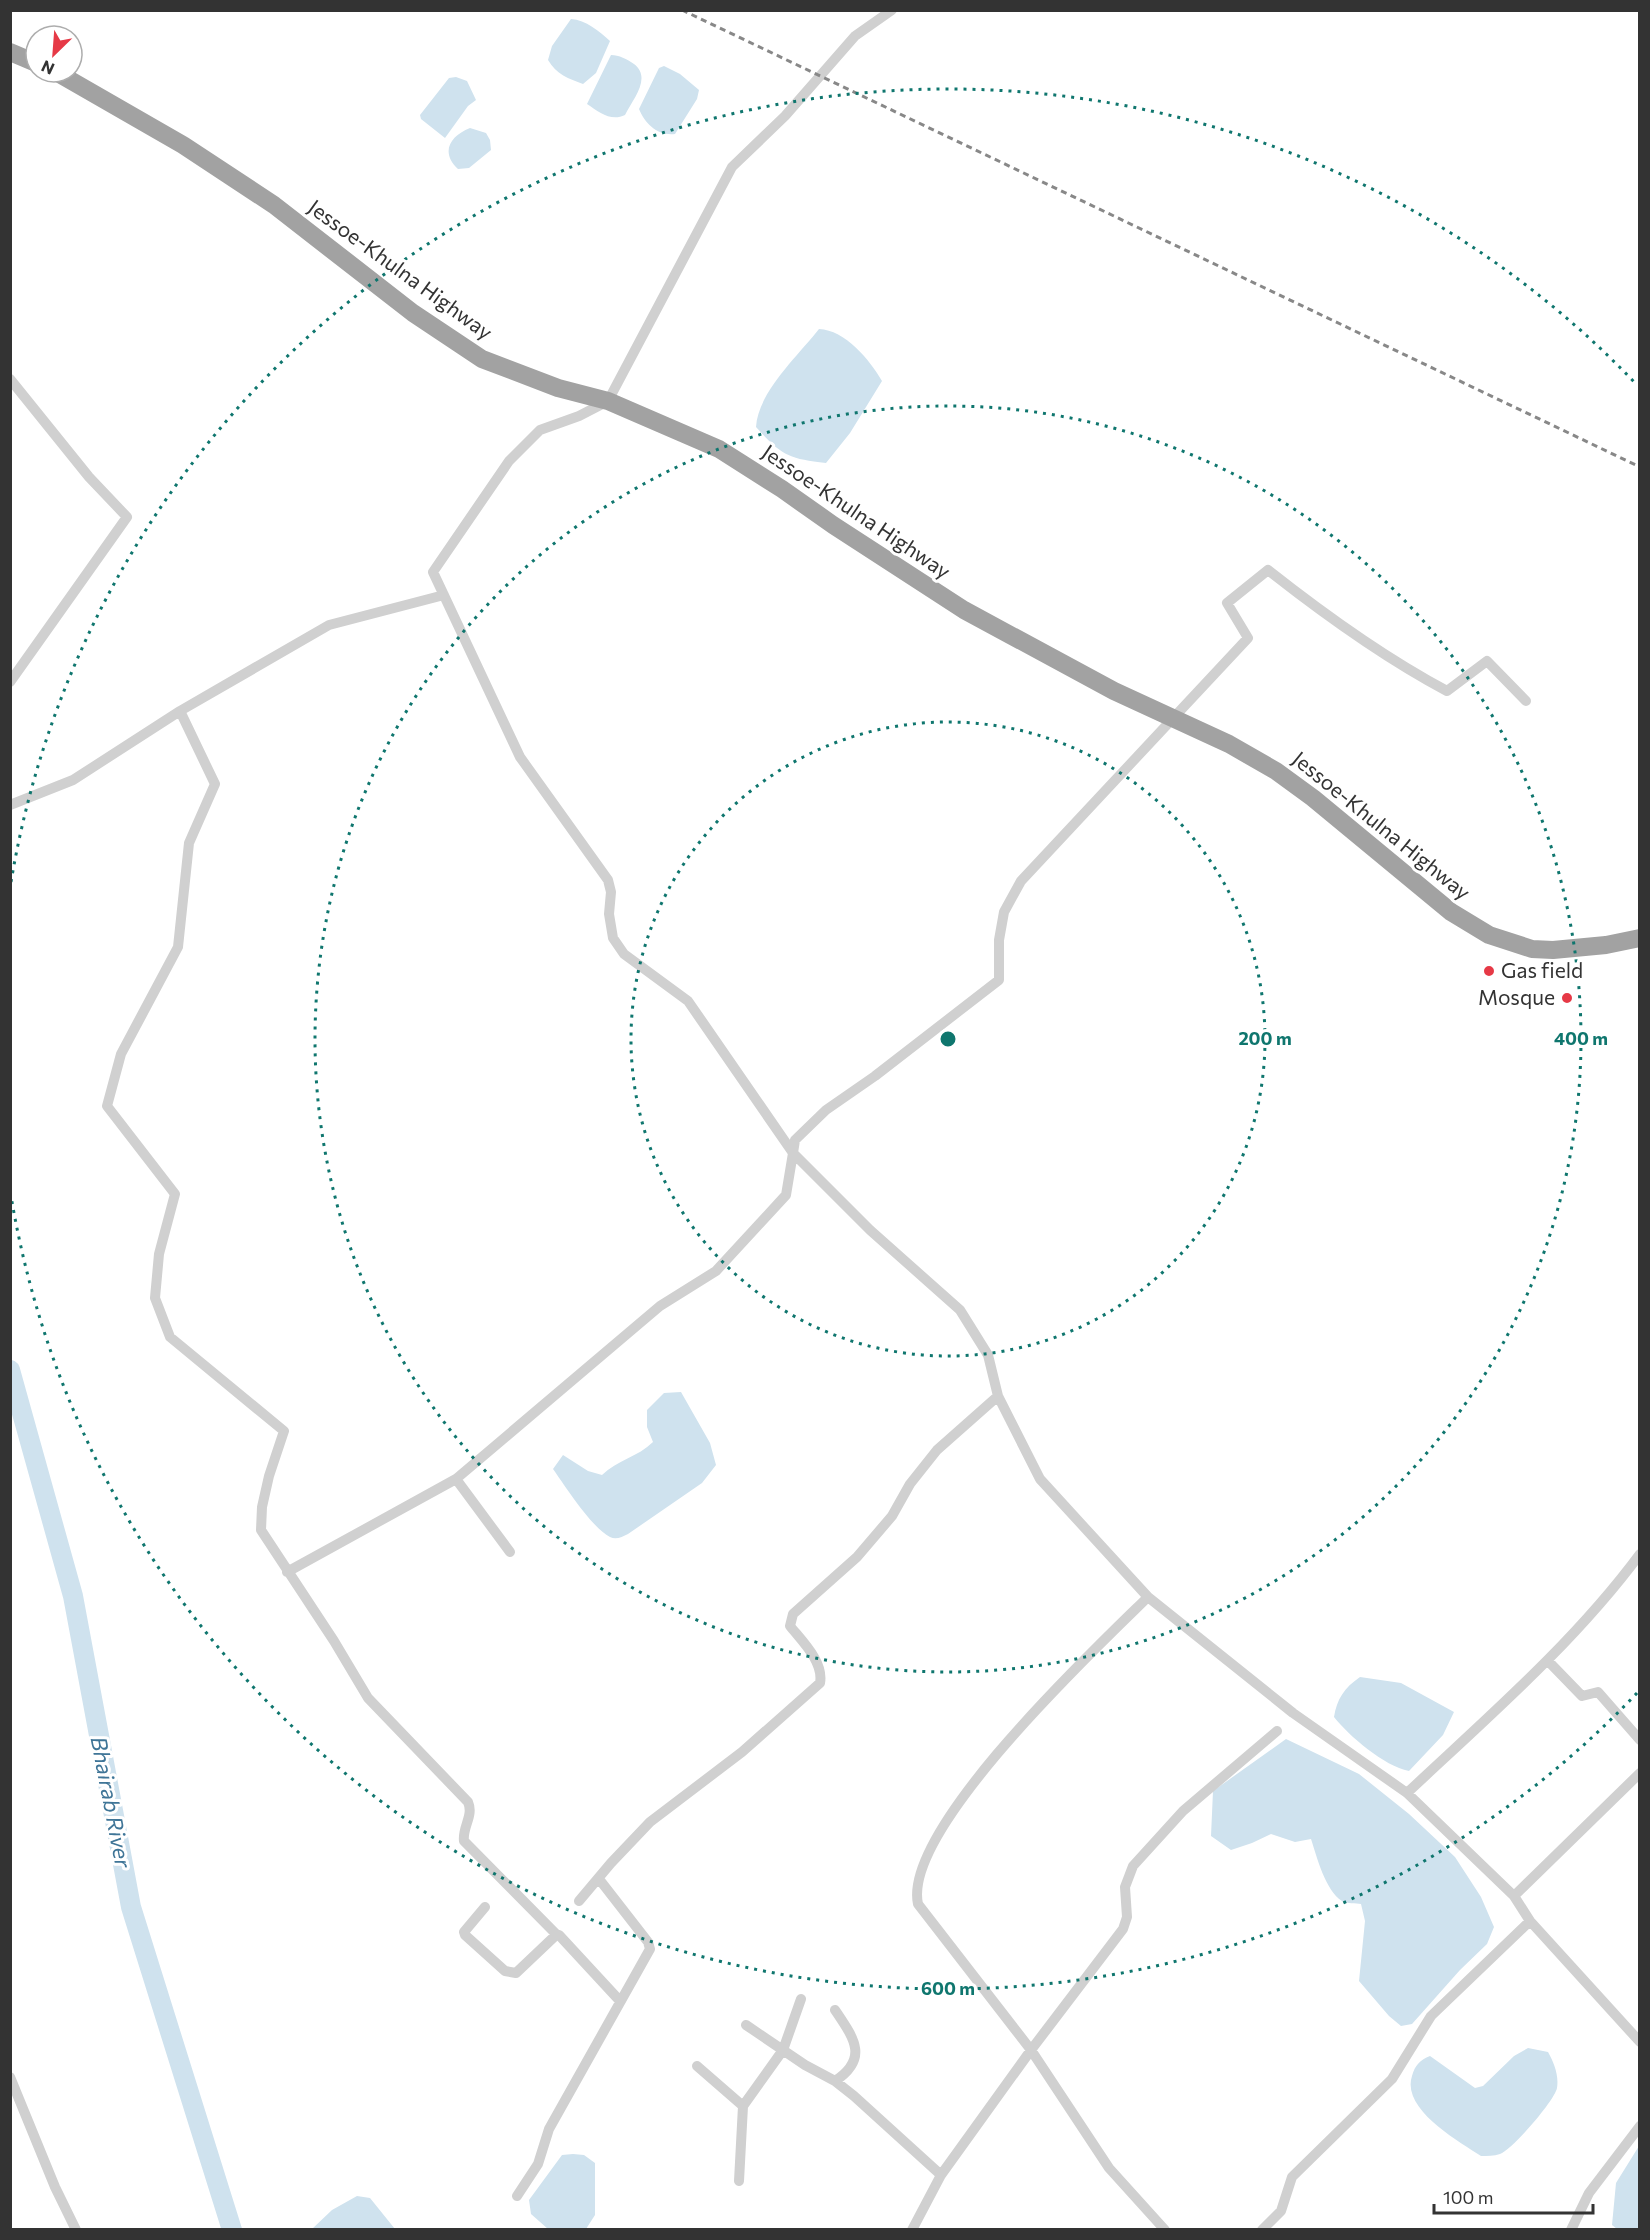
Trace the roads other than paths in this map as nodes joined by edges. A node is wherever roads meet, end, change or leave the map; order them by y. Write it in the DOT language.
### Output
graph roads {
  1 [pos="892,10"];
  2 [pos="10,52"];
  3 [pos="24,58"];
  4 [pos="77,84"];
  5 [pos="10,379"];
  6 [pos="608,401"];
  7 [pos="444,595"];
  8 [pos="10,682"];
  9 [pos="1526,701"];
  10 [pos="180,711"];
  11 [pos="1173,719"];
  12 [pos="10,805"];
  13 [pos="1640,938"];
  14 [pos="793,1153"];
  15 [pos="998,1396"];
  16 [pos="456,1479"];
  17 [pos="510,1552"];
  18 [pos="1640,1554"];
  19 [pos="287,1572"];
  20 [pos="1148,1597"];
  21 [pos="1550,1662"];
  22 [pos="1277,1731"];
  23 [pos="1640,1740"];
  24 [pos="1640,1773"];
  25 [pos="1407,1793"];
  26 [pos="599,1879"];
  27 [pos="1514,1896"];
  28 [pos="579,1901"];
  29 [pos="485,1907"];
  30 [pos="1530,1921"];
  31 [pos="557,1935"];
  32 [pos="801,1999"];
  33 [pos="620,2001"];
  34 [pos="835,2010"];
  35 [pos="746,2025"];
  36 [pos="1640,2043"];
  37 [pos="783,2050"];
  38 [pos="1031,2050"];
  39 [pos="697,2066"];
  40 [pos="10,2077"];
  41 [pos="835,2081"];
  42 [pos="743,2106"];
  43 [pos="1640,2126"];
  44 [pos="941,2175"];
  45 [pos="739,2181"];
  46 [pos="517,2196"];
  47 [pos="76,2229"];
  48 [pos="912,2229"];
  49 [pos="1165,2229"];
  50 [pos="1262,2229"];
  51 [pos="1571,2229"];
  1 -- 6 [label="street"];
  2 -- 3 [label="highway"];
  4 -- 6 [label="highway, Jessoe-Khulna Highway"];
  5 -- 8 [label="street"];
  6 -- 7 [label="street"];
  6 -- 11 [label="highway, Jessoe-Khulna Highway"];
  7 -- 10 [label="street"];
  7 -- 14 [label="street"];
  9 -- 11 [label="street"];
  10 -- 12 [label="street"];
  10 -- 19 [label="street"];
  11 -- 13 [label="highway, Jessoe-Khulna Highway"];
  11 -- 14 [label="street"];
  14 -- 15 [label="street"];
  14 -- 16 [label="street"];
  15 -- 20 [label="street"];
  15 -- 26 [label="street"];
  16 -- 17 [label="street"];
  16 -- 19 [label="street"];
  18 -- 25 [label="street"];
  19 -- 31 [label="street"];
  20 -- 25 [label="street"];
  20 -- 38 [label="street"];
  21 -- 23 [label="street"];
  22 -- 38 [label="street"];
  24 -- 27 [label="street"];
  25 -- 27 [label="street"];
  26 -- 28 [label="street"];
  26 -- 33 [label="street"];
  27 -- 30 [label="street"];
  29 -- 31 [label="street"];
  30 -- 36 [label="street"];
  30 -- 50 [label="street"];
  31 -- 33 [label="street"];
  32 -- 37 [label="street"];
  33 -- 46 [label="street"];
  34 -- 41 [label="street"];
  35 -- 37 [label="street"];
  37 -- 41 [label="street"];
  37 -- 42 [label="street"];
  38 -- 44 [label="street"];
  38 -- 49 [label="street"];
  39 -- 42 [label="street"];
  40 -- 47 [label="street"];
  41 -- 44 [label="street"];
  42 -- 45 [label="street"];
  43 -- 51 [label="street"];
  44 -- 48 [label="street"];
}
